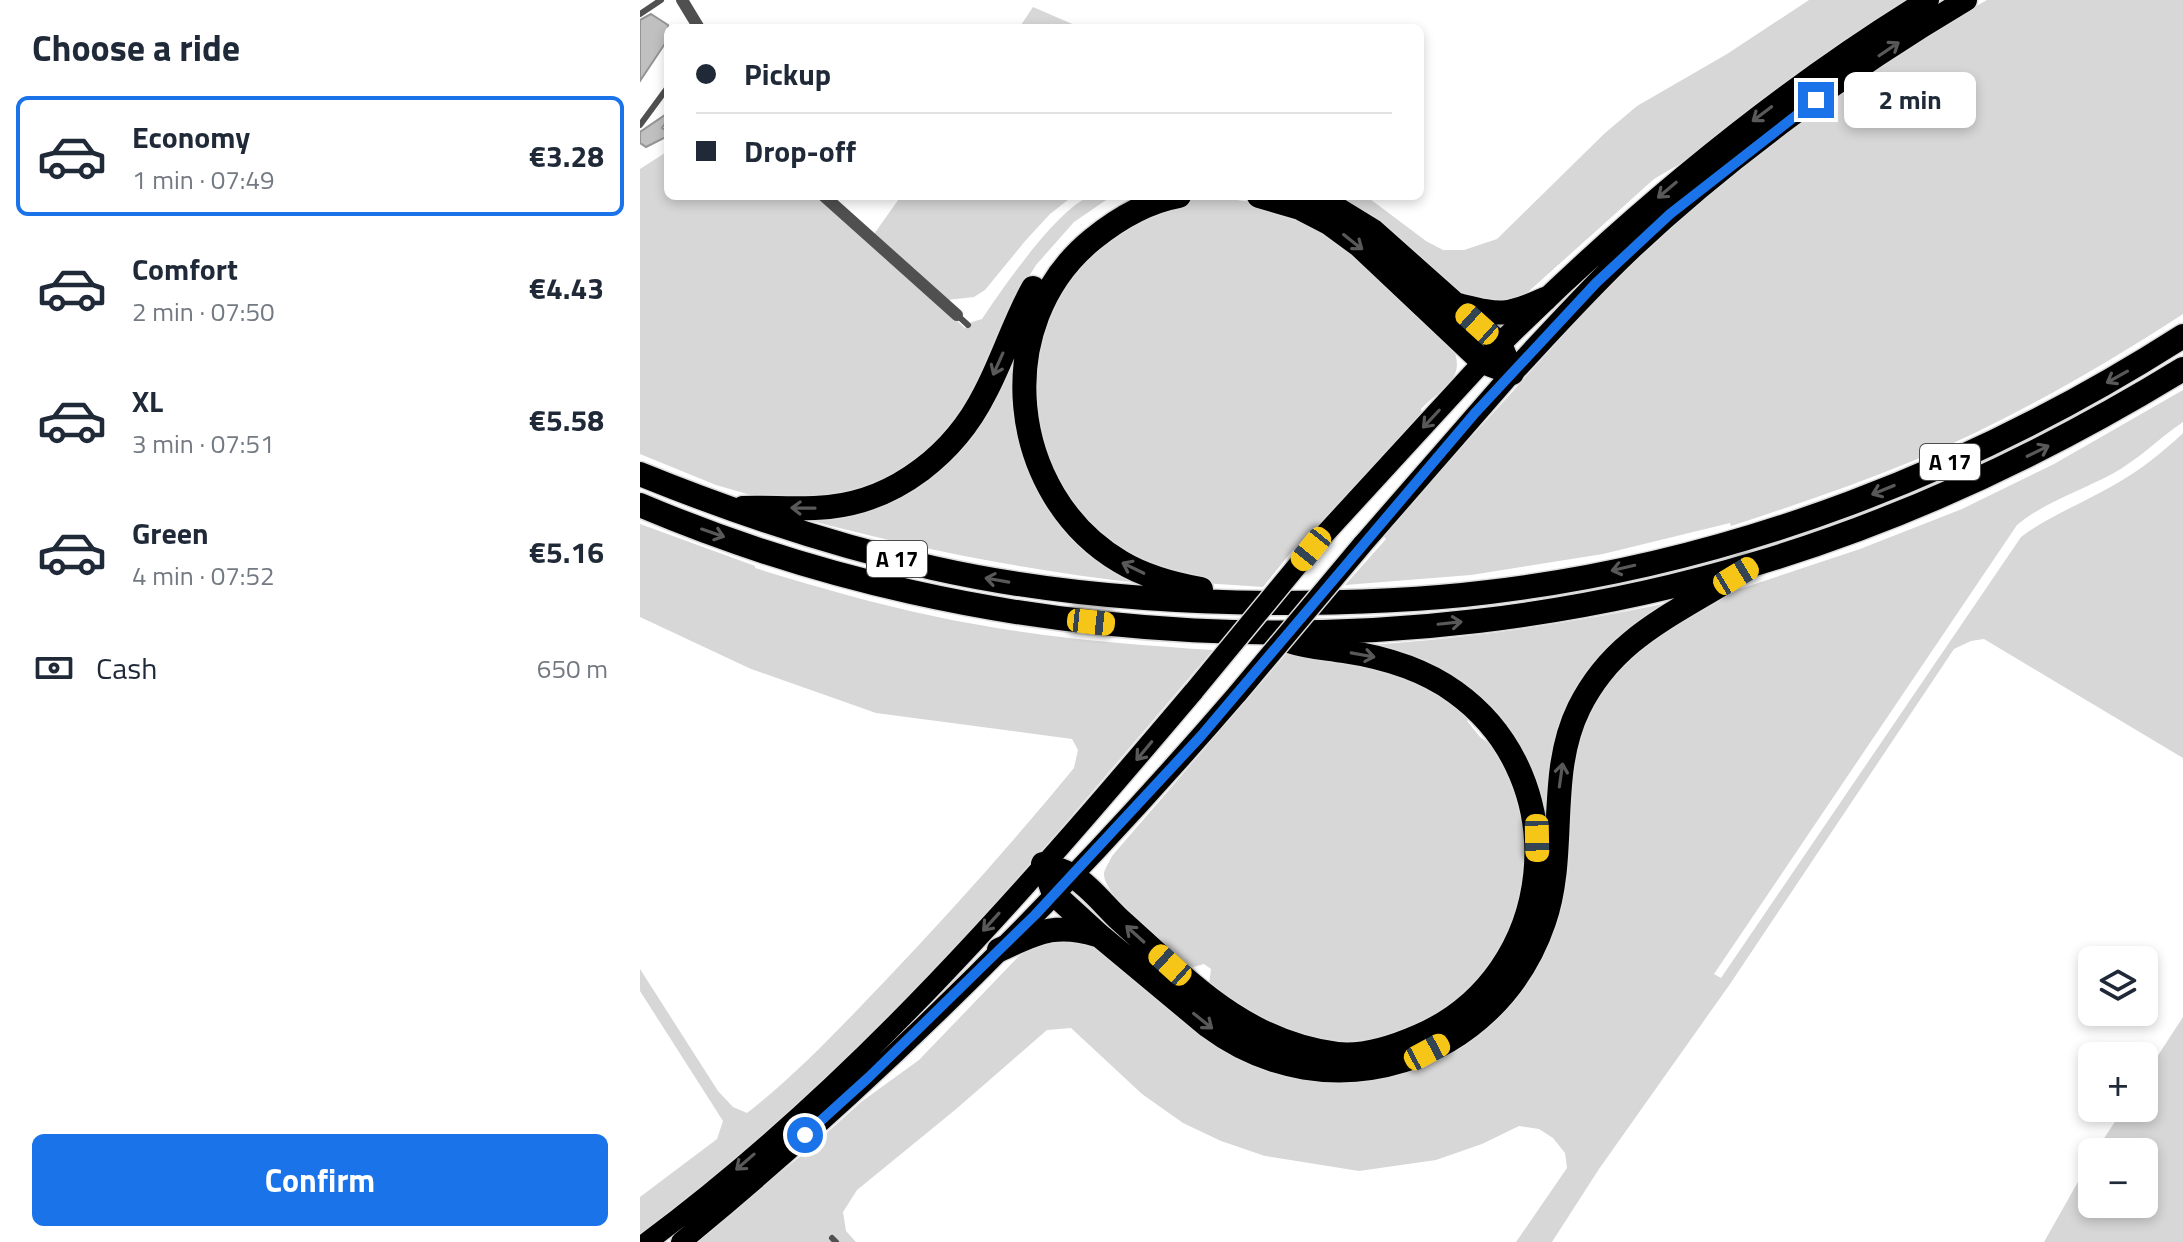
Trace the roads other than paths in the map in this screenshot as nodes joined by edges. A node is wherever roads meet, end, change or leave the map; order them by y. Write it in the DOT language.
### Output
graph roads {
  1 [pos="661,0"];
  2 [pos="682,0"];
  3 [pos="1928,0"];
  4 [pos="1966,0"];
  5 [pos="640,14"];
  6 [pos="697,24"];
  7 [pos="664,92"];
  8 [pos="640,125"];
  9 [pos="828,200"];
  10 [pos="1122,200"];
  11 [pos="1166,200"];
  12 [pos="1273,200"];
  13 [pos="1323,200"];
  14 [pos="1545,299"];
  15 [pos="1455,304"];
  16 [pos="957,315"];
  17 [pos="968,325"];
  18 [pos="2183,336"];
  19 [pos="1492,353"];
  20 [pos="2183,369"];
  21 [pos="1512,373"];
  22 [pos="640,474"];
  23 [pos="640,505"];
  24 [pos="724,508"];
  25 [pos="1756,564"];
  26 [pos="1233,602"];
  27 [pos="1261,631"];
  28 [pos="1043,864"];
  29 [pos="1072,875"];
  30 [pos="1054,894"];
  31 [pos="1100,936"];
  32 [pos="999,950"];
  33 [pos="647,1242"];
  34 [pos="681,1242"];
  1 -- 5 [label="lane"];
  2 -- 6 [label="street"];
  3 -- 14 [label="highway, one-way"];
  21 -- 4 [label="highway, one-way"];
  7 -- 8 [label="lane"];
  9 -- 16 [label="street"];
  10 -- 24 [label="highway, one-way"];
  26 -- 11 [label="highway, one-way"];
  12 -- 19 [label="highway, one-way"];
  13 -- 15 [label="highway"];
  14 -- 15 [label="highway"];
  14 -- 19 [label="highway"];
  15 -- 19 [label="highway"];
  16 -- 17 [label="lane"];
  18 -- 26 [label="highway, A 17, one-way"];
  19 -- 21 [label="highway"];
  19 -- 28 [label="main road, one-way, bridge"];
  25 -- 20 [label="highway, A 17, one-way"];
  21 -- 29 [label="main road, bridge"];
  22 -- 24 [label="highway, A 17"];
  23 -- 27 [label="highway, A 17, one-way"];
  26 -- 24 [label="highway, A 17, one-way"];
  27 -- 25 [label="highway, A 17, one-way"];
  31 -- 25 [label="highway, one-way"];
  27 -- 29 [label="highway, one-way"];
  28 -- 29 [label="highway"];
  28 -- 30 [label="highway"];
  28 -- 33 [label="main road, one-way"];
  29 -- 30 [label="main road"];
  30 -- 31 [label="highway"];
  30 -- 32 [label="main road"];
  31 -- 32 [label="highway"];
  32 -- 34 [label="main road"];
}
